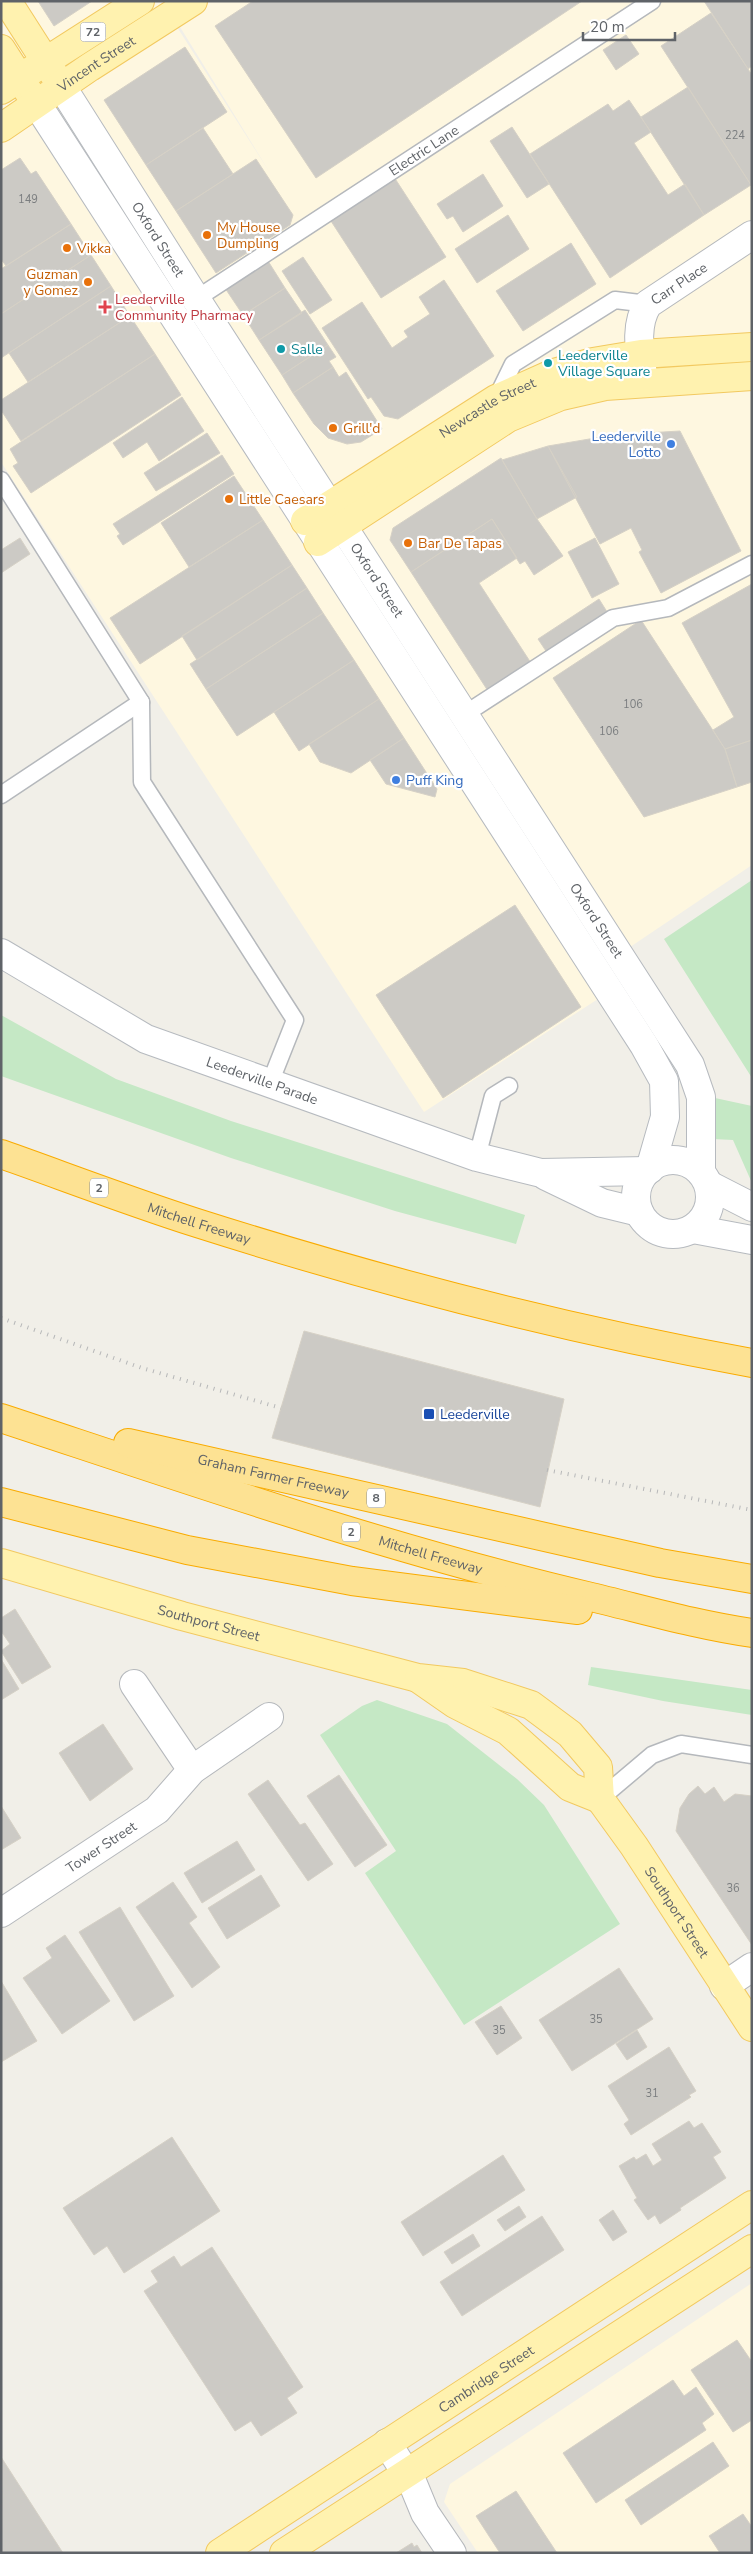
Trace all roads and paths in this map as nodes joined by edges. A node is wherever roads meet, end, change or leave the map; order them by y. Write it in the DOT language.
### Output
graph roads {
  1 [pos="7,1"];
  2 [pos="140,1"];
  3 [pos="193,1"];
  4 [pos="652,1"];
  5 [pos="1,49"];
  6 [pos="46,62"];
  7 [pos="11,84"];
  8 [pos="62,87"];
  9 [pos="36,104"];
  10 [pos="1,128"];
  11 [pos="752,235"];
  12 [pos="196,299"];
  13 [pos="648,304"];
  14 [pos="752,347"];
  15 [pos="641,354"];
  16 [pos="752,376"];
  17 [pos="644,383"];
  18 [pos="496,399"];
  19 [pos="1,480"];
  20 [pos="336,516"];
  21 [pos="311,531"];
  22 [pos="752,564"];
  23 [pos="141,702"];
  24 [pos="465,714"];
  25 [pos="1,795"];
  26 [pos="1,953"];
  27 [pos="270,1084"];
  28 [pos="509,1086"];
  29 [pos="1,1154"];
  30 [pos="477,1158"];
  31 [pos="648,1170"];
  32 [pos="540,1173"];
  33 [pos="705,1178"];
  34 [pos="752,1208"];
  35 [pos="639,1212"];
  36 [pos="693,1229"];
  37 [pos="752,1240"];
  38 [pos="752,1363"];
  39 [pos="1,1417"];
  40 [pos="1,1502"];
  41 [pos="1,1563"];
  42 [pos="752,1579"];
  43 [pos="706,1626"];
  44 [pos="752,1633"];
  45 [pos="418,1678"];
  46 [pos="134,1684"];
  47 [pos="269,1717"];
  48 [pos="752,1755"];
  49 [pos="192,1770"];
  50 [pos="600,1799"];
  51 [pos="1,1913"];
  52 [pos="752,1967"];
  53 [pos="724,1986"];
  54 [pos="752,2027"];
  55 [pos="752,2205"];
  56 [pos="752,2249"];
  57 [pos="387,2444"];
  58 [pos="407,2472"];
  59 [pos="220,2553"];
  60 [pos="284,2553"];
  61 [pos="452,2553"];
  1 -- 6 [label="main road, Oxford Street"];
  2 -- 6 [label="main road, 72"];
  3 -- 8 [label="main road, Vincent Street / 72"];
  4 -- 12 [label="lane, Electric Lane"];
  5 -- 7 [label="main road, Oxford Street"];
  6 -- 7 [label="main road, 72"];
  6 -- 8 [label="main road, Oxford Street"];
  7 -- 9 [label="main road, Oxford Street"];
  8 -- 9 [label="main road, Vincent Street / 72"];
  8 -- 12 [label="main road, Oxford Street"];
  9 -- 10 [label="main road, Vincent Street / 72"];
  9 -- 21 [label="main road, Oxford Street"];
  11 -- 13 [label="main road, Carr Place"];
  12 -- 20 [label="main road, Oxford Street"];
  13 -- 15 [label="main road, Carr Place"];
  13 -- 18 [label="lane"];
  14 -- 15 [label="main road, Newcastle Street"];
  15 -- 17 [label="main road, Carr Place"];
  15 -- 18 [label="main road, Newcastle Street"];
  16 -- 17 [label="main road, Newcastle Street"];
  17 -- 20 [label="main road, Newcastle Street"];
  18 -- 20 [label="main road, Newcastle Street"];
  19 -- 23 [label="lane"];
  20 -- 21 [label="main road, Newcastle Street"];
  20 -- 24 [label="main road, Oxford Street"];
  21 -- 31 [label="main road, Oxford Street"];
  22 -- 24 [label="lane"];
  23 -- 25 [label="lane"];
  23 -- 27 [label="lane"];
  24 -- 33 [label="main road, Oxford Street"];
  26 -- 27 [label="main road, Leederville Parade"];
  27 -- 30 [label="main road, Leederville Parade"];
  28 -- 30 [label="lane"];
  29 -- 38 [label="highway, Mitchell Freeway / 2"];
  30 -- 32 [label="main road, Leederville Parade"];
  31 -- 32 [label="main road, Leederville Parade"];
  31 -- 33 [label="main road"];
  31 -- 35 [label="main road"];
  32 -- 35 [label="main road, Leederville Parade"];
  33 -- 34 [label="main road"];
  33 -- 36 [label="main road"];
  35 -- 36 [label="main road"];
  36 -- 37 [label="main road"];
  39 -- 42 [label="highway, Graham Farmer Freeway / 8"];
  39 -- 43 [label="highway, Mitchell Freeway / 2"];
  40 -- 43 [label="highway"];
  41 -- 45 [label="main road, Southport Street"];
  43 -- 44 [label="highway, Mitchell Freeway / 2"];
  45 -- 50 [label="main road, Southport Street"];
  45 -- 50 [label="main road, Southport Street"];
  46 -- 49 [label="main road"];
  47 -- 49 [label="main road, Tower Street"];
  48 -- 50 [label="lane"];
  49 -- 51 [label="main road, Tower Street"];
  50 -- 53 [label="main road, Southport Street"];
  52 -- 53 [label="main road"];
  53 -- 54 [label="main road, Southport Street"];
  55 -- 57 [label="main road, Cambridge Street"];
  56 -- 58 [label="main road"];
  57 -- 58 [label="main road"];
  57 -- 59 [label="main road, Cambridge Street"];
  58 -- 60 [label="main road"];
  58 -- 61 [label="main road"];
}
